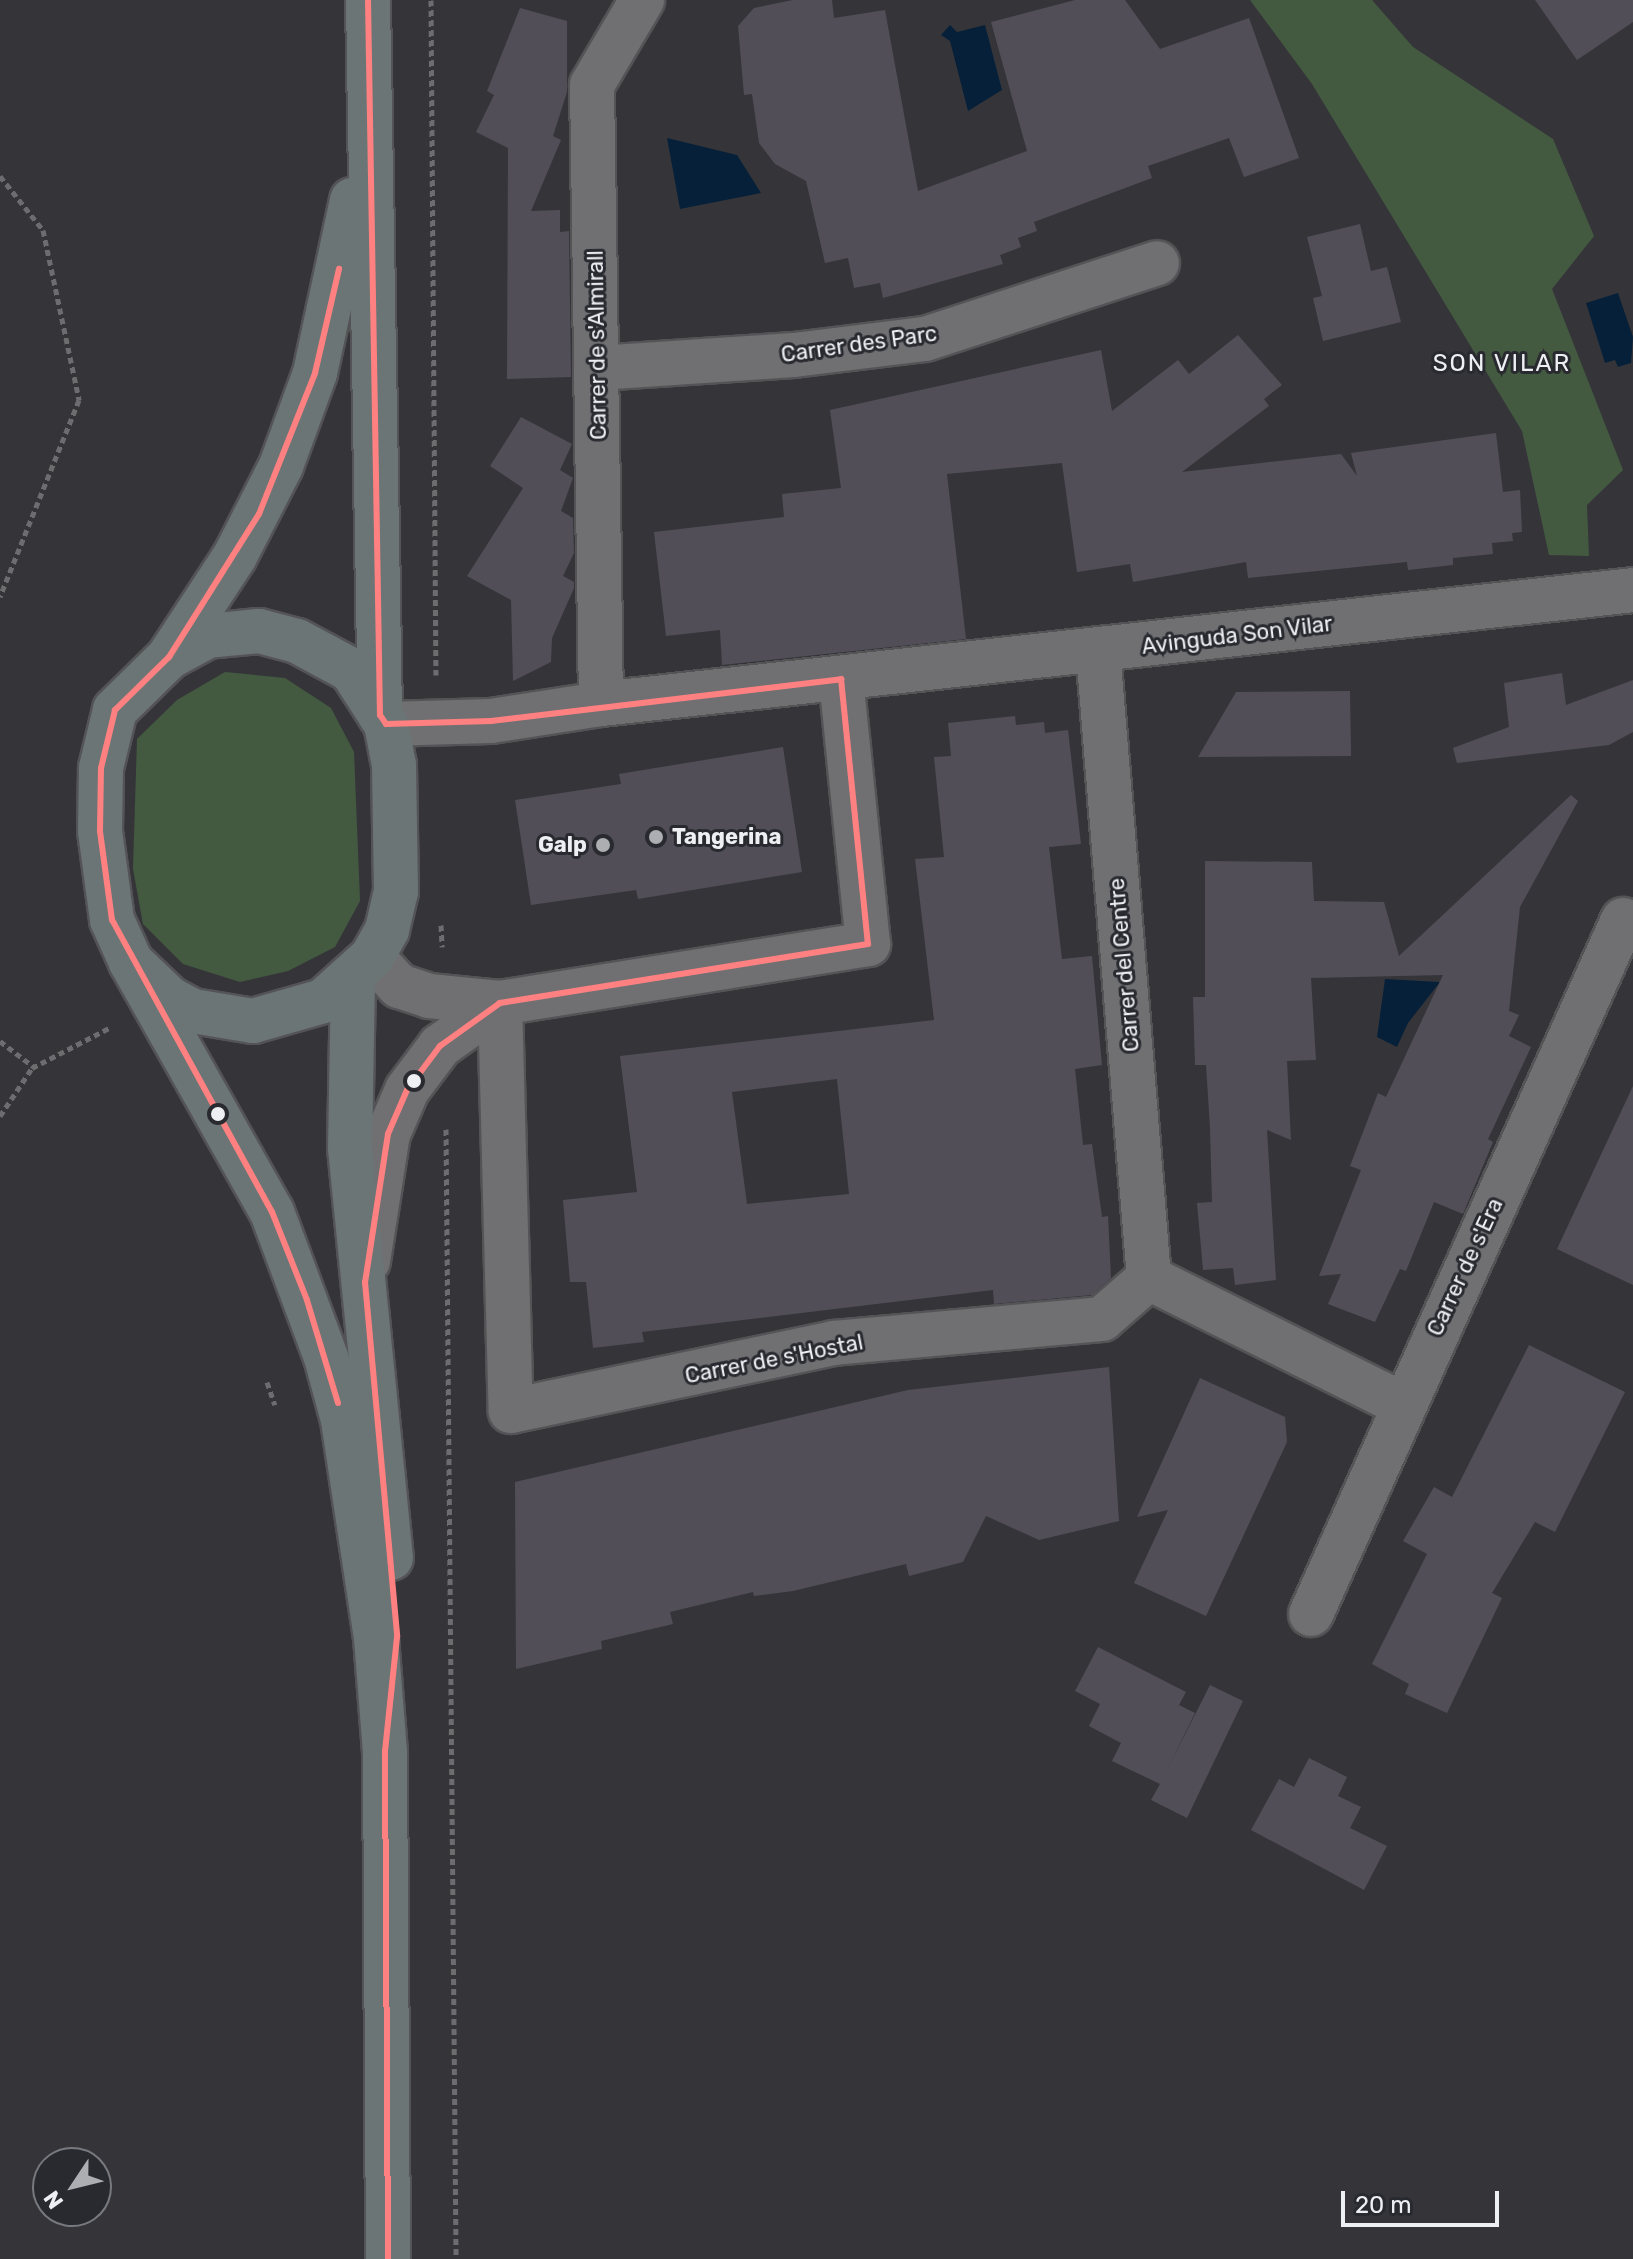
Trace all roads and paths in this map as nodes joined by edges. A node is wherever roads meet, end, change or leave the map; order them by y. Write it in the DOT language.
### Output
graph roads {
  1 [pos="368,0"];
  2 [pos="642,0"];
  3 [pos="369,104"];
  4 [pos="0,176"];
  5 [pos="1157,263"];
  6 [pos="598,368"];
  7 [pos="1633,590"];
  8 [pos="0,597"];
  9 [pos="1098,651"];
  10 [pos="169,657"];
  11 [pos="841,679"];
  12 [pos="601,704"];
  13 [pos="383,720"];
  14 [pos="1623,920"];
  15 [pos="131,962"];
  16 [pos="363,968"];
  17 [pos="500,1003"];
  18 [pos="154,1005"];
  19 [pos="0,1041"];
  20 [pos="34,1068"];
  21 [pos="0,1116"];
  22 [pos="1149,1278"];
  23 [pos="365,1282"];
  24 [pos="267,1382"];
  25 [pos="1402,1404"];
  26 [pos="275,1405"];
  27 [pos="1311,1614"];
  28 [pos="385,1752"];
  29 [pos="388,2259"];
  1 -- 3 [label="main road"];
  2 -- 6 [label="street, Carrer de s'Almirall"];
  3 -- 10 [label="main road"];
  3 -- 13 [label="main road"];
  4 -- 8 [label="path"];
  5 -- 6 [label="street, Carrer des Parc"];
  6 -- 12 [label="street, Carrer de s'Almirall"];
  7 -- 9 [label="street, Avinguda Son Vilar"];
  9 -- 11 [label="street, Avinguda Son Vilar"];
  9 -- 22 [label="street, Carrer del Centre"];
  10 -- 13 [label="main road"];
  10 -- 15 [label="main road"];
  11 -- 12 [label="street, Avinguda Son Vilar"];
  11 -- 17 [label="street"];
  12 -- 13 [label="street, Avinguda Son Vilar"];
  13 -- 16 [label="main road"];
  14 -- 25 [label="street, Carrer de s'Era"];
  15 -- 16 [label="main road"];
  15 -- 18 [label="main road"];
  16 -- 17 [label="street"];
  16 -- 23 [label="main road"];
  17 -- 22 [label="street, Carrer de s'Hostal"];
  17 -- 23 [label="street"];
  18 -- 20 [label="path"];
  18 -- 28 [label="main road"];
  19 -- 20 [label="path"];
  20 -- 21 [label="path"];
  22 -- 25 [label="street"];
  23 -- 28 [label="main road"];
  24 -- 26 [label="path"];
  25 -- 27 [label="street, Carrer de s'Era"];
  28 -- 29 [label="main road"];
}
